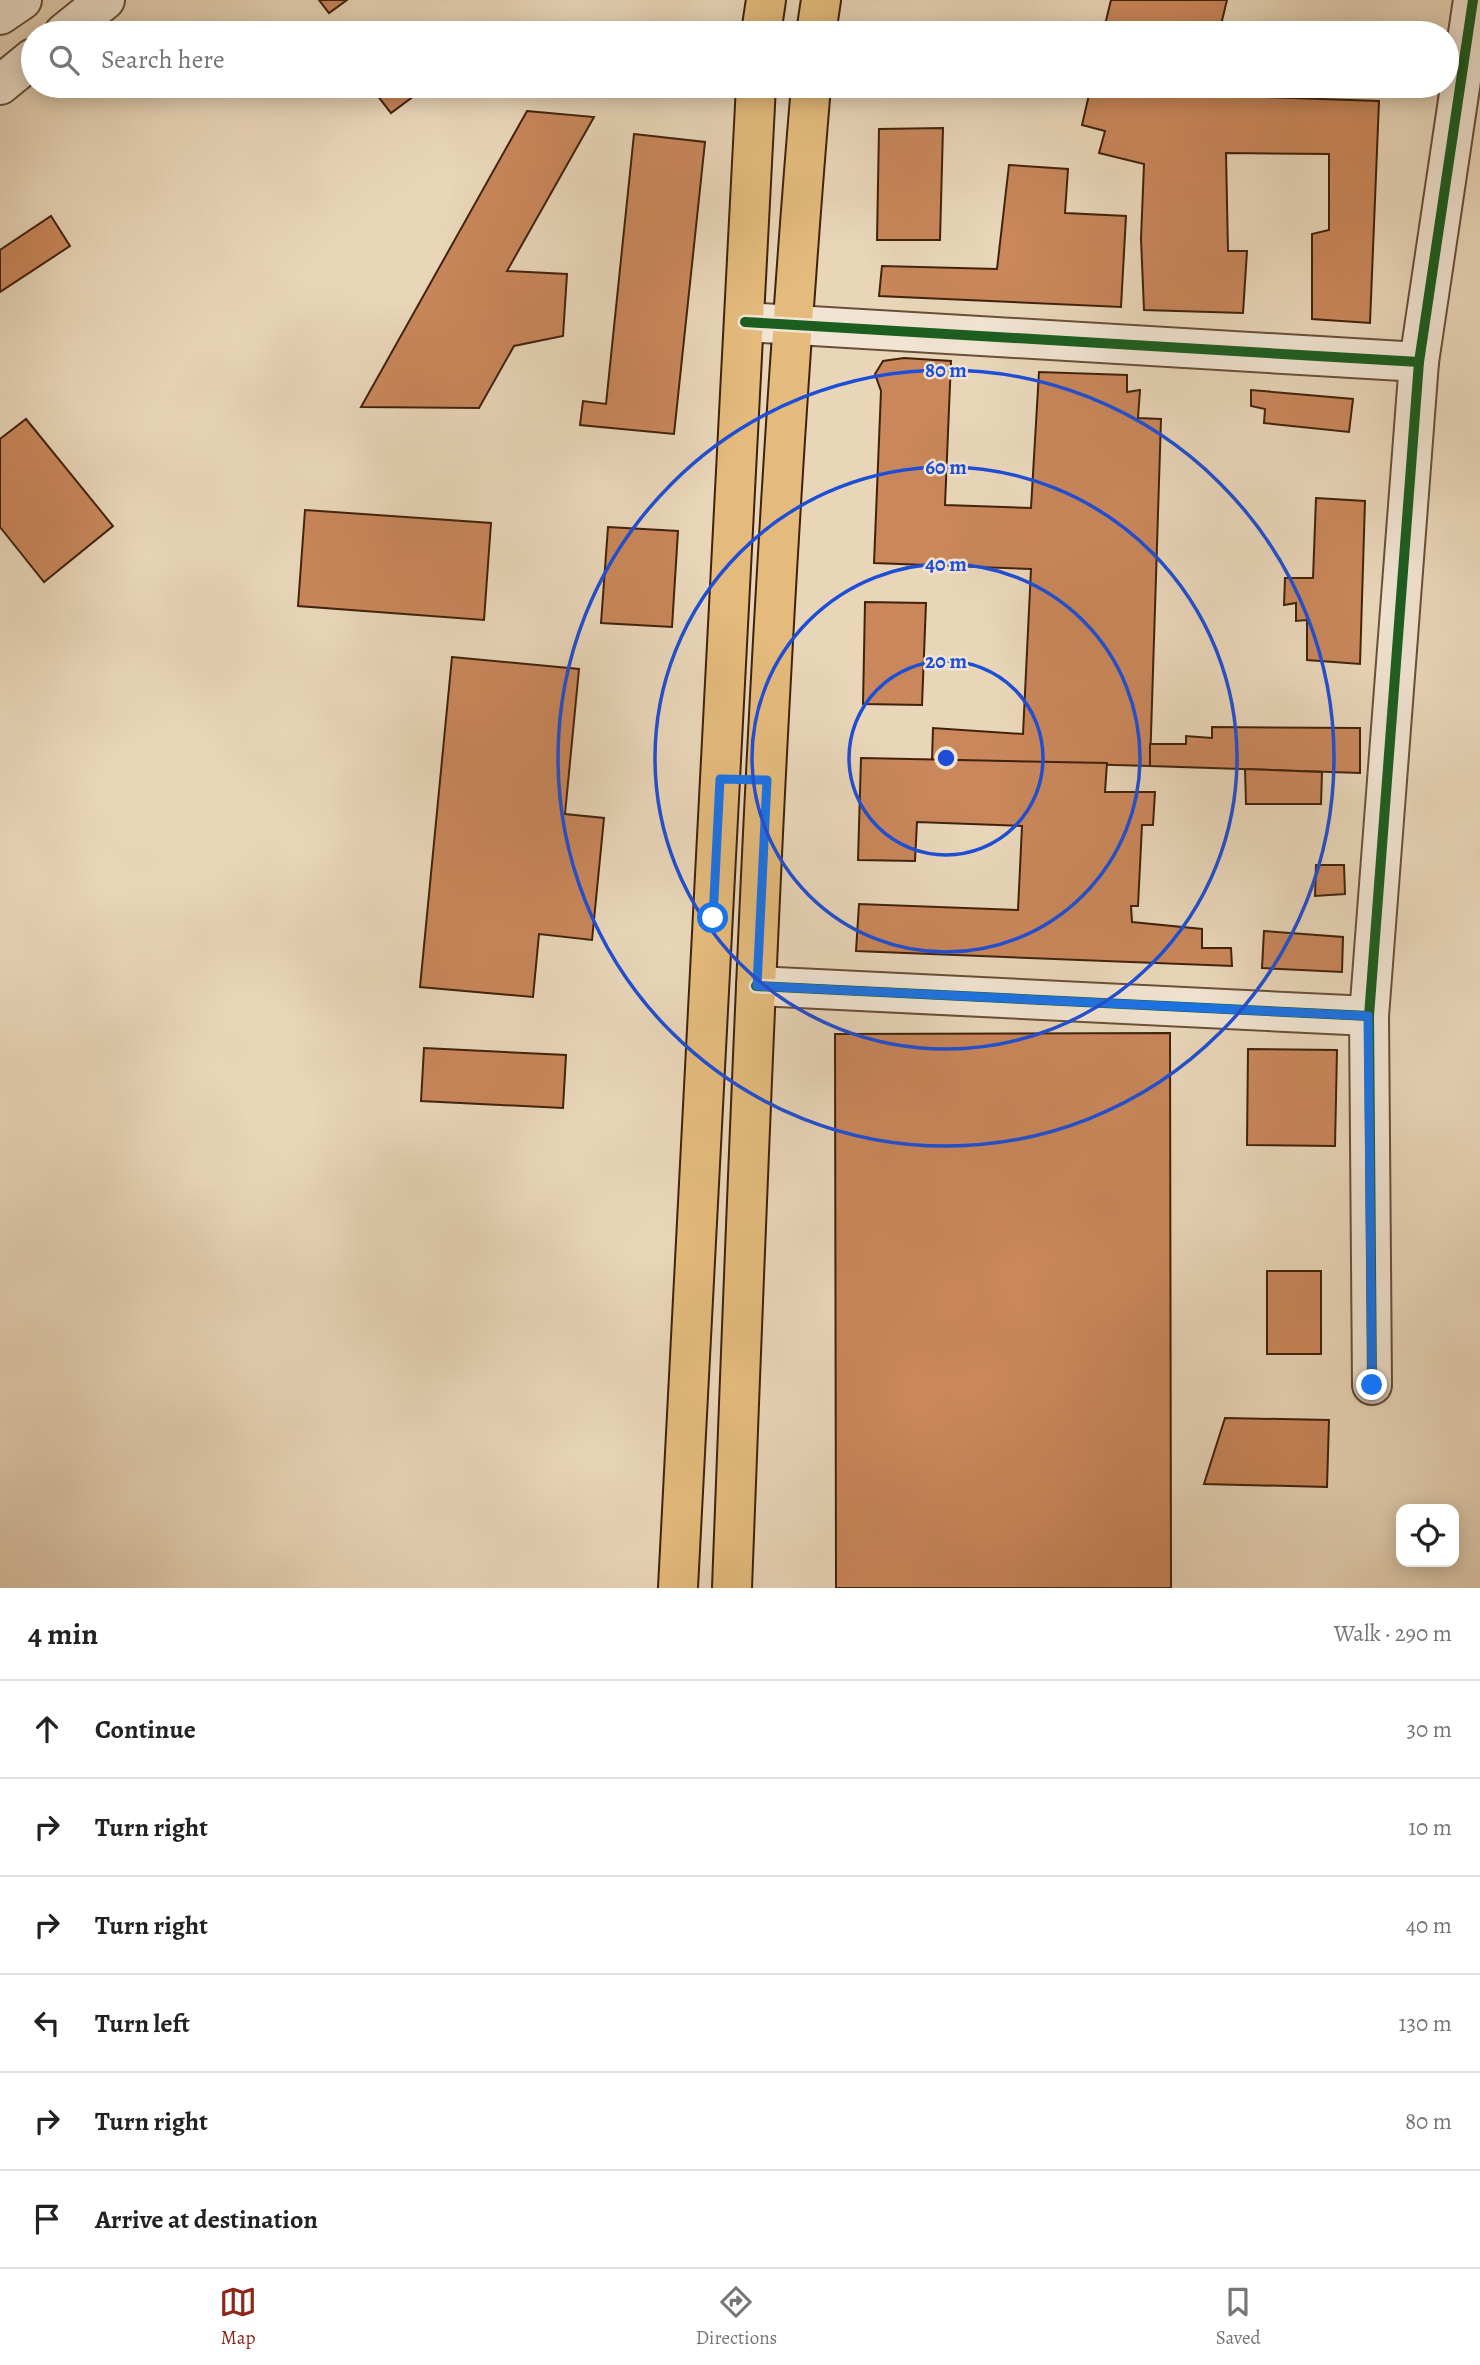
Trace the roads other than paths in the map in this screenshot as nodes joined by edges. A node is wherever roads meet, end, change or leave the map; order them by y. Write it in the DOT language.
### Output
graph roads {
  1 [pos="22,0"];
  2 [pos="105,0"];
  3 [pos="766,0"];
  4 [pos="821,0"];
  5 [pos="1473,0"];
  6 [pos="0,15"];
  7 [pos="79,21"];
  8 [pos="763,21"];
  9 [pos="818,21"];
  10 [pos="21,68"];
  11 [pos="0,85"];
  12 [pos="1459,94"];
  13 [pos="755,98"];
  14 [pos="810,98"];
  15 [pos="1458,98"];
  16 [pos="745,322"];
  17 [pos="791,326"];
  18 [pos="1419,362"];
  19 [pos="736,481"];
  20 [pos="783,484"];
  21 [pos="720,779"];
  22 [pos="767,780"];
  23 [pos="757,986"];
  24 [pos="1368,1016"];
  25 [pos="1372,1385"];
  26 [pos="684,1473"];
  27 [pos="736,1475"];
  28 [pos="678,1588"];
  29 [pos="732,1588"];
  1 -- 6 [label="street"];
  2 -- 7 [label="street"];
  3 -- 8 [label="main road"];
  4 -- 9 [label="main road"];
  5 -- 12 [label="street"];
  10 -- 11 [label="street"];
  13 -- 16 [label="main road"];
  14 -- 17 [label="main road"];
  15 -- 18 [label="street"];
  16 -- 17 [label="street"];
  16 -- 19 [label="main road"];
  17 -- 18 [label="street"];
  17 -- 20 [label="main road"];
  18 -- 24 [label="street"];
  19 -- 20 [label="main road"];
  19 -- 21 [label="main road"];
  20 -- 22 [label="main road"];
  21 -- 22 [label="main road"];
  21 -- 26 [label="main road"];
  22 -- 23 [label="main road"];
  23 -- 24 [label="street"];
  23 -- 27 [label="main road"];
  24 -- 25 [label="street"];
  26 -- 27 [label="main road"];
  26 -- 28 [label="main road"];
  27 -- 29 [label="main road"];
}
